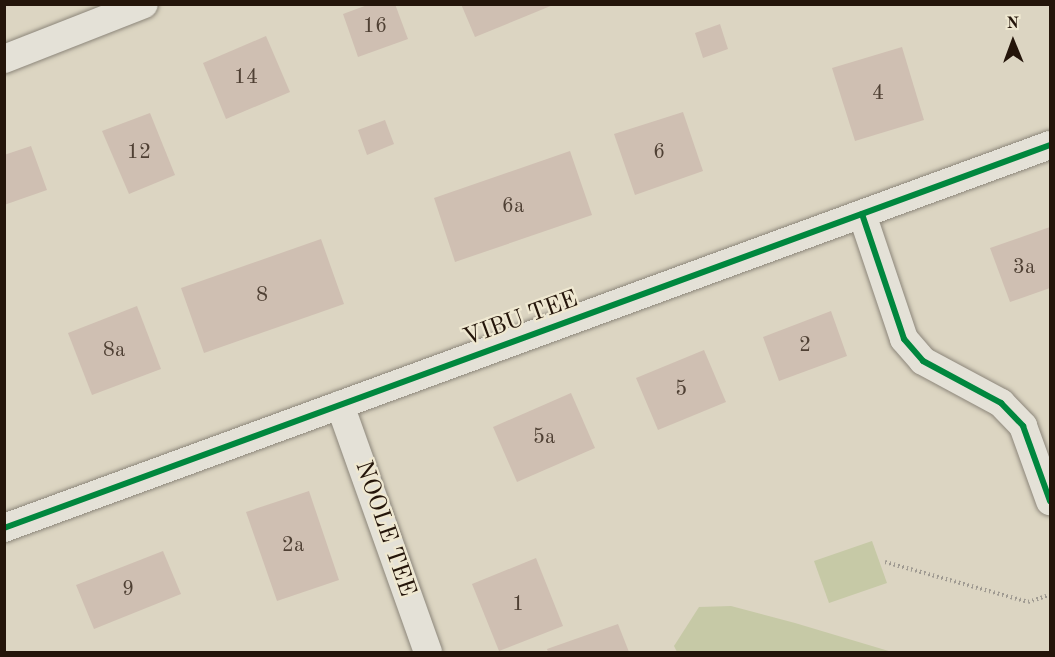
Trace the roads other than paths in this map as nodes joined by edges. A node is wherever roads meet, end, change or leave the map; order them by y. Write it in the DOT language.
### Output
graph roads {
  1 [pos="144,4"];
  2 [pos="4,59"];
  3 [pos="1050,145"];
  4 [pos="862,214"];
  5 [pos="340,405"];
  6 [pos="1050,501"];
  7 [pos="4,528"];
  8 [pos="428,652"];
  1 -- 2 [label="street"];
  3 -- 4 [label="street, VIBU TEE"];
  4 -- 5 [label="street, VIBU TEE"];
  4 -- 6 [label="street"];
  5 -- 7 [label="street, VIBU TEE"];
  5 -- 8 [label="street, NOOLE TEE"];
}
